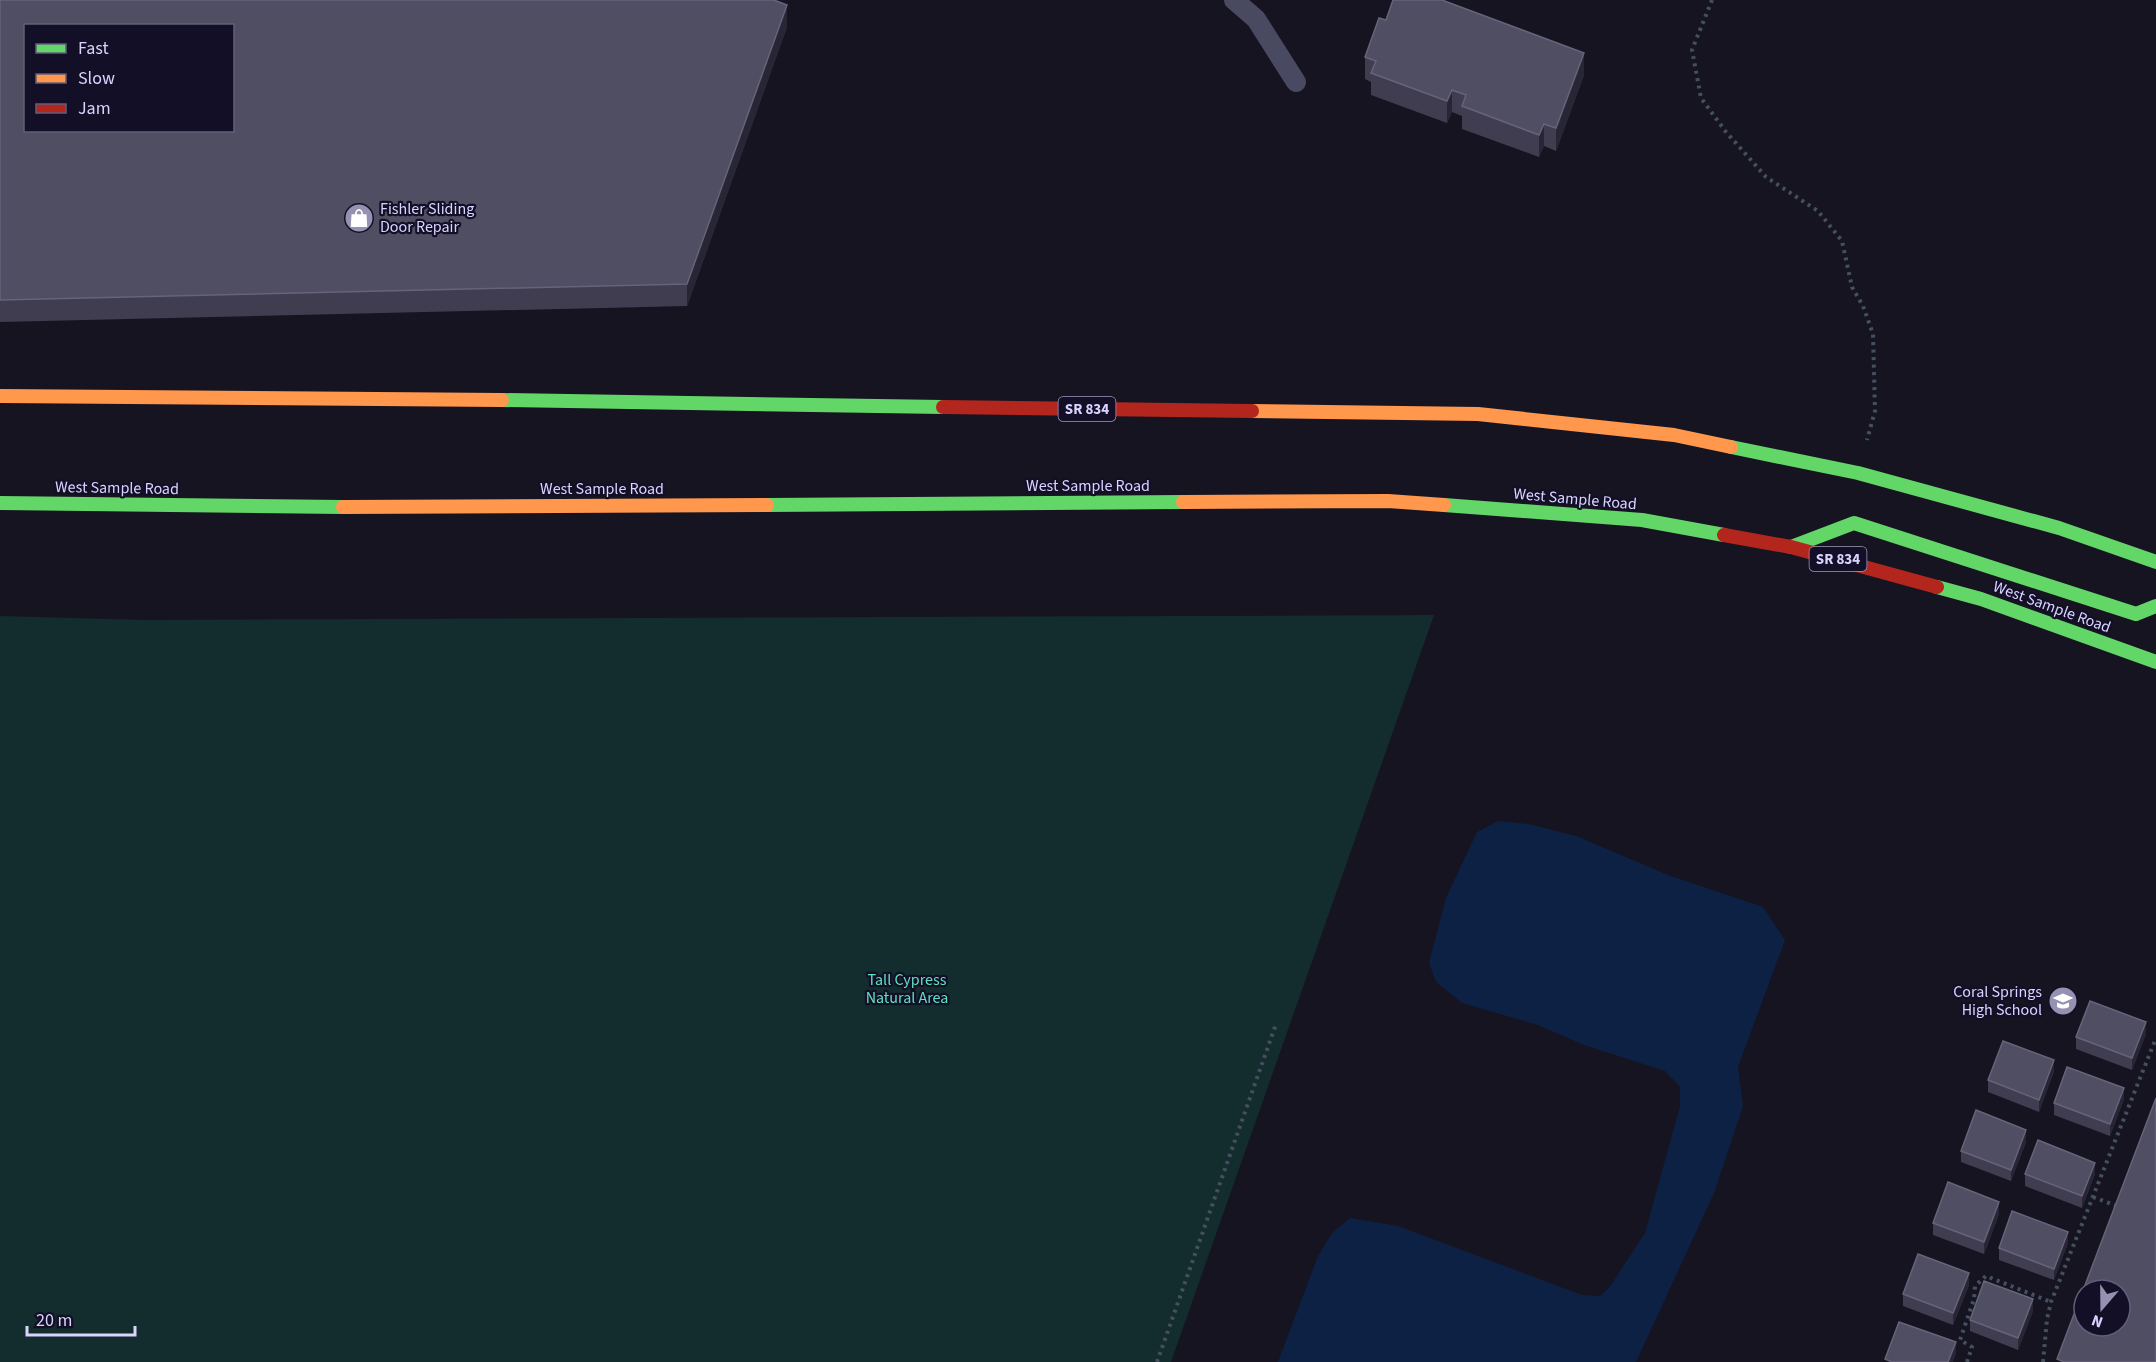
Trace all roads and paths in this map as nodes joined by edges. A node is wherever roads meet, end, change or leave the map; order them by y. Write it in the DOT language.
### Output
graph roads {
  1 [pos="1234,0"];
  2 [pos="1712,0"];
  3 [pos="1296,81"];
  4 [pos="0,396"];
  5 [pos="1864,449"];
  6 [pos="0,504"];
  7 [pos="1791,547"];
  8 [pos="2156,562"];
  9 [pos="2156,606"];
  10 [pos="2156,662"];
  11 [pos="1276,1024"];
  12 [pos="2156,1038"];
  13 [pos="2093,1197"];
  14 [pos="2122,1208"];
  15 [pos="2051,1302"];
  16 [pos="1157,1362"];
  17 [pos="1967,1362"];
  18 [pos="2043,1362"];
  1 -- 3 [label="lane"];
  2 -- 5 [label="path"];
  4 -- 8 [label="main road, SR 834"];
  6 -- 7 [label="main road, West Sample Road / SR 834"];
  7 -- 9 [label="main road"];
  7 -- 10 [label="main road, West Sample Road / SR 834"];
  11 -- 16 [label="path"];
  12 -- 13 [label="path"];
  13 -- 14 [label="path"];
  13 -- 15 [label="path"];
  15 -- 17 [label="path"];
  15 -- 18 [label="path"];
}
